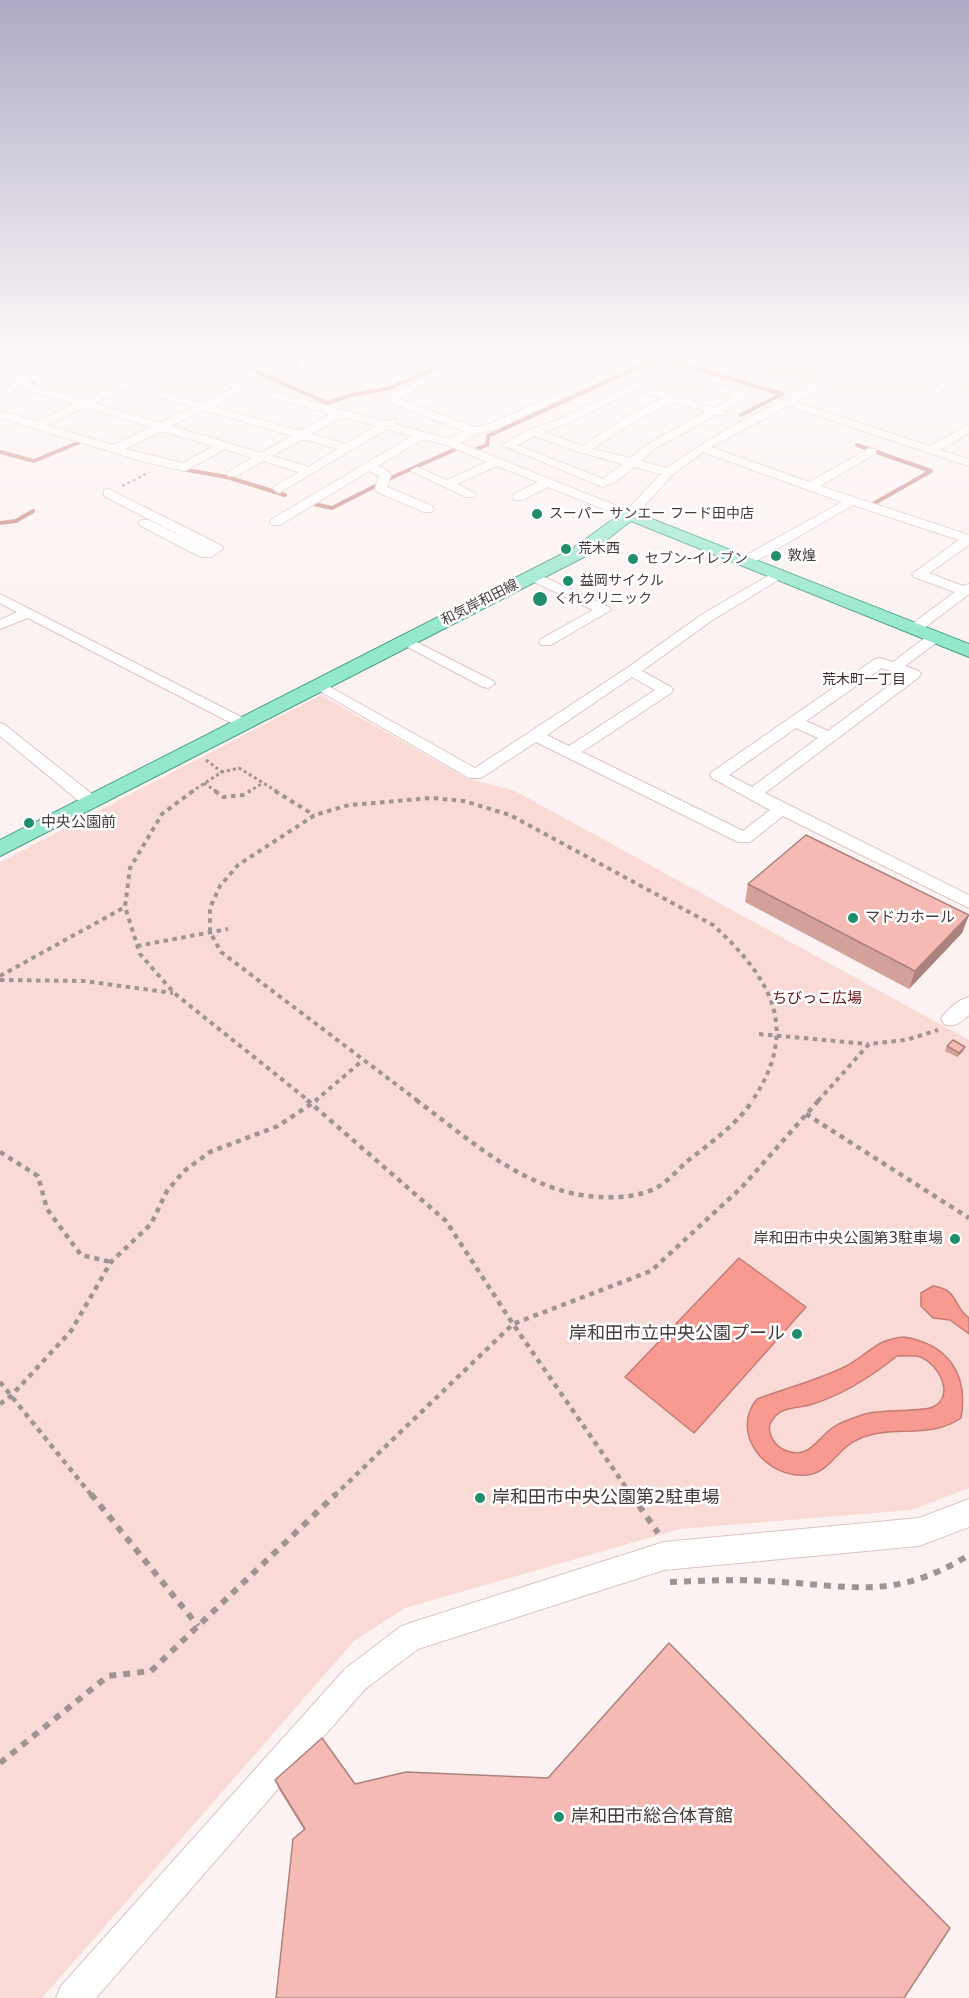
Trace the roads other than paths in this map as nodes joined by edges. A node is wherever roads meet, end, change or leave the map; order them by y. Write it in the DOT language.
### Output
graph roads {
  1 [pos="128,453"];
  2 [pos="209,453"];
  3 [pos="250,453"];
  4 [pos="269,453"];
  5 [pos="338,453"];
  6 [pos="392,453"];
  7 [pos="478,453"];
  8 [pos="529,453"];
  9 [pos="595,453"];
  10 [pos="643,453"];
  11 [pos="694,453"];
  12 [pos="719,453"];
  13 [pos="868,453"];
  14 [pos="940,453"];
  15 [pos="959,453"];
  16 [pos="262,457"];
  17 [pos="951,457"];
  18 [pos="498,461"];
  19 [pos="630,463"];
  20 [pos="969,463"];
  21 [pos="369,467"];
  22 [pos="309,471"];
  23 [pos="417,471"];
  24 [pos="669,472"];
  25 [pos="232,474"];
  26 [pos="549,482"];
  27 [pos="448,484"];
  28 [pos="810,486"];
  29 [pos="108,493"];
  30 [pos="470,494"];
  31 [pos="518,497"];
  32 [pos="314,500"];
  33 [pos="852,501"];
  34 [pos="428,509"];
  35 [pos="629,515"];
  36 [pos="156,518"];
  37 [pos="276,522"];
  38 [pos="969,539"];
  39 [pos="746,561"];
  40 [pos="778,574"];
  41 [pos="533,576"];
  42 [pos="967,590"];
  43 [pos="0,598"];
  44 [pos="23,610"];
  45 [pos="0,615"];
  46 [pos="0,625"];
  47 [pos="914,629"];
  48 [pos="935,638"];
  49 [pos="407,641"];
  50 [pos="546,642"];
  51 [pos="969,651"];
  52 [pos="896,666"];
  53 [pos="632,671"];
  54 [pos="488,684"];
  55 [pos="318,686"];
  56 [pos="795,721"];
  57 [pos="244,724"];
  58 [pos="0,728"];
  59 [pos="535,735"];
  60 [pos="830,738"];
  61 [pos="570,752"];
  62 [pos="753,794"];
  63 [pos="91,802"];
  64 [pos="782,809"];
  65 [pos="0,849"];
  66 [pos="969,902"];
  67 [pos="969,1004"];
  68 [pos="951,1019"];
  69 [pos="969,1513"];
  70 [pos="72,1998"];
  1 -- 2 [label="street"];
  3 -- 16 [label="street"];
  4 -- 16 [label="street"];
  5 -- 22 [label="street"];
  6 -- 21 [label="street"];
  7 -- 18 [label="street"];
  8 -- 19 [label="street"];
  9 -- 19 [label="street"];
  10 -- 19 [label="street"];
  11 -- 24 [label="street"];
  12 -- 28 [label="street"];
  13 -- 28 [label="street"];
  14 -- 17 [label="street"];
  15 -- 17 [label="street"];
  16 -- 22 [label="street"];
  16 -- 25 [label="street"];
  17 -- 20 [label="street"];
  18 -- 26 [label="street"];
  18 -- 27 [label="street"];
  19 -- 24 [label="street"];
  21 -- 32 [label="street"];
  21 -- 34 [label="street"];
  22 -- 32 [label="street"];
  23 -- 27 [label="street"];
  24 -- 35 [label="street"];
  26 -- 31 [label="street"];
  26 -- 35 [label="street"];
  27 -- 30 [label="street"];
  28 -- 33 [label="street"];
  29 -- 36 [label="street"];
  32 -- 37 [label="street"];
  33 -- 38 [label="street"];
  33 -- 39 [label="street"];
  35 -- 39 [label="main road"];
  35 -- 41 [label="main road, 和気岸和田線"];
  36 -- 36 [label="street"];
  38 -- 42 [label="street"];
  39 -- 40 [label="main road"];
  40 -- 47 [label="main road"];
  40 -- 53 [label="street"];
  41 -- 49 [label="main road, 和気岸和田線"];
  41 -- 50 [label="street"];
  42 -- 47 [label="street"];
  43 -- 44 [label="street"];
  44 -- 45 [label="street"];
  44 -- 46 [label="street"];
  44 -- 57 [label="street"];
  47 -- 48 [label="main road"];
  48 -- 51 [label="main road"];
  48 -- 52 [label="street"];
  49 -- 54 [label="street"];
  49 -- 55 [label="main road, 和気岸和田線"];
  52 -- 56 [label="street"];
  52 -- 60 [label="street"];
  53 -- 59 [label="street"];
  53 -- 61 [label="street"];
  55 -- 57 [label="main road, 和気岸和田線"];
  55 -- 59 [label="street"];
  56 -- 60 [label="street"];
  56 -- 62 [label="street"];
  57 -- 63 [label="main road, 和気岸和田線"];
  58 -- 63 [label="street"];
  59 -- 61 [label="street"];
  60 -- 62 [label="street"];
  61 -- 64 [label="street"];
  62 -- 64 [label="street"];
  63 -- 65 [label="main road, 和気岸和田線"];
  64 -- 66 [label="street"];
  67 -- 68 [label="street"];
  69 -- 70 [label="street"];
}
